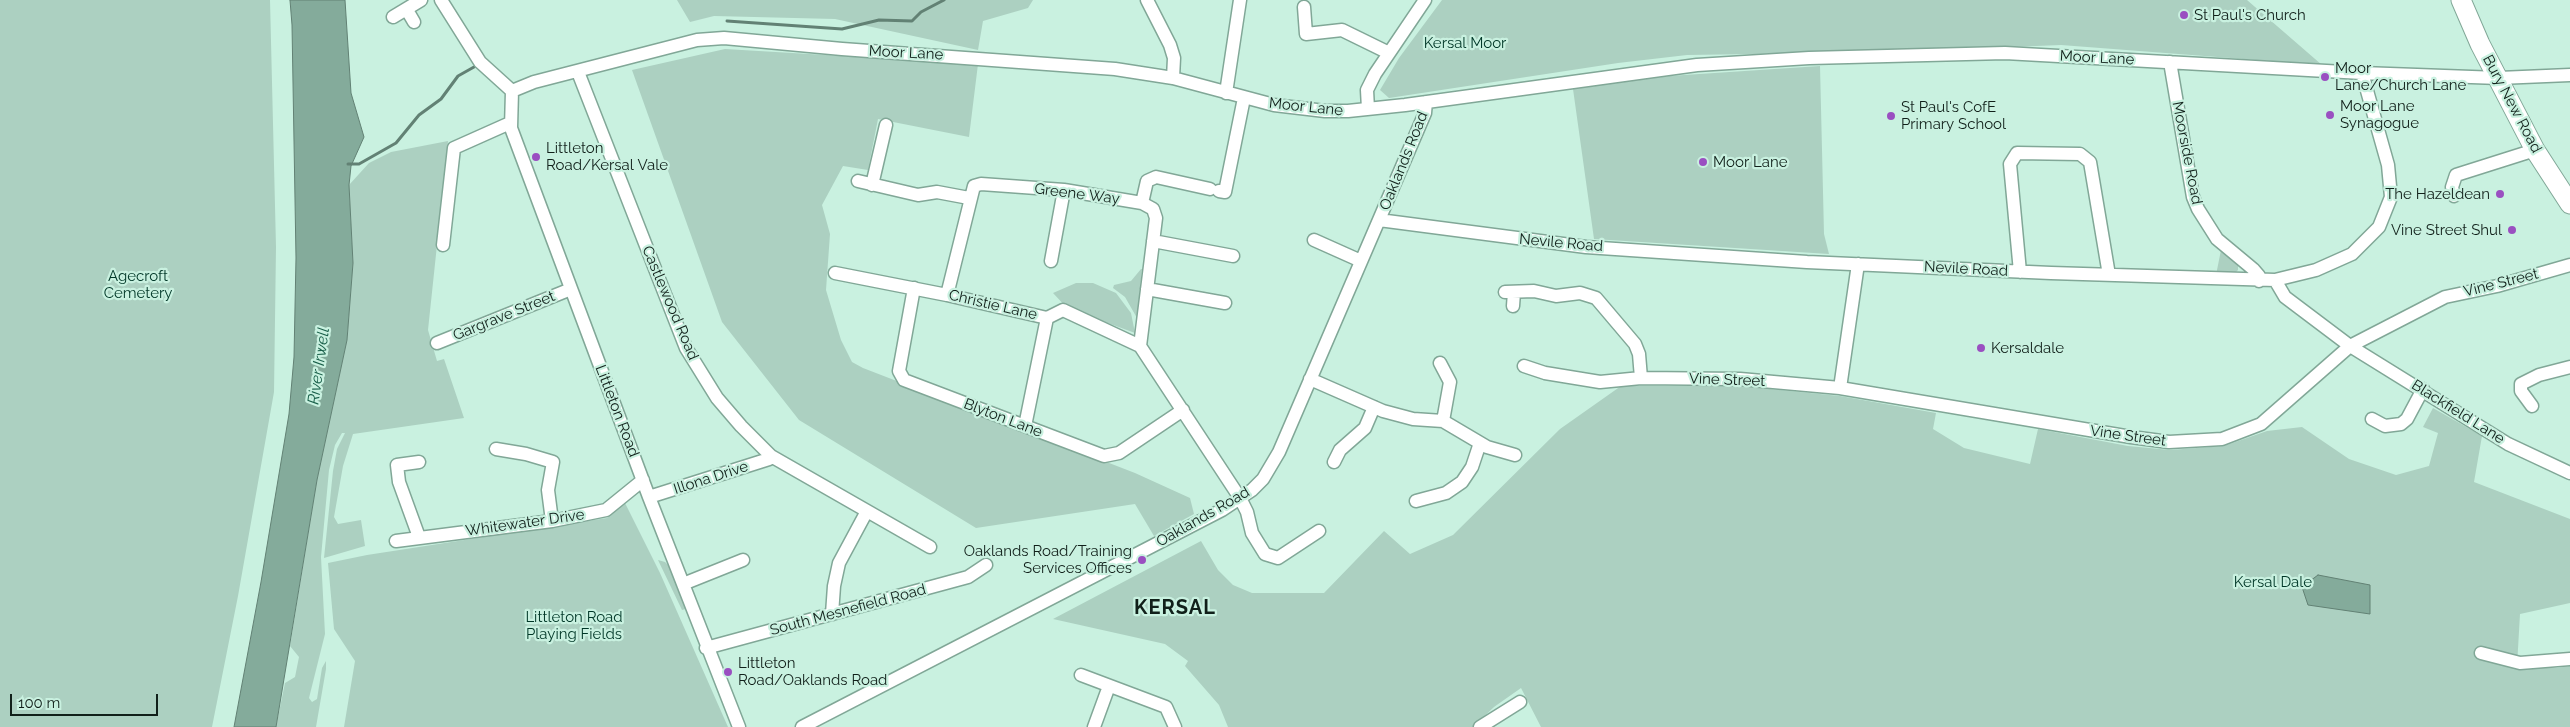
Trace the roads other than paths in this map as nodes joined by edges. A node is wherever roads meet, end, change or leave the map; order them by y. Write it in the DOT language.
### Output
graph roads {
  1 [pos="421,0"];
  2 [pos="441,0"];
  3 [pos="1147,0"];
  4 [pos="1240,0"];
  5 [pos="1425,0"];
  6 [pos="2461,0"];
  7 [pos="1304,7"];
  8 [pos="407,10"];
  9 [pos="393,17"];
  10 [pos="414,22"];
  11 [pos="1389,53"];
  12 [pos="2170,62"];
  13 [pos="578,72"];
  14 [pos="2362,73"];
  15 [pos="2570,75"];
  16 [pos="1173,78"];
  17 [pos="2499,78"];
  18 [pos="512,91"];
  19 [pos="1226,93"];
  20 [pos="1244,98"];
  21 [pos="1426,102"];
  22 [pos="1368,110"];
  23 [pos="510,123"];
  24 [pos="886,125"];
  25 [pos="2534,150"];
  26 [pos="858,181"];
  27 [pos="872,186"];
  28 [pos="1064,190"];
  29 [pos="2454,196"];
  30 [pos="969,198"];
  31 [pos="1142,203"];
  32 [pos="2570,204"];
  33 [pos="1379,220"];
  34 [pos="1314,240"];
  35 [pos="1153,241"];
  36 [pos="443,245"];
  37 [pos="1233,256"];
  38 [pos="1049,261"];
  39 [pos="1361,261"];
  40 [pos="1858,264"];
  41 [pos="2570,265"];
  42 [pos="2020,272"];
  43 [pos="835,273"];
  44 [pos="2109,275"];
  45 [pos="2275,280"];
  46 [pos="2259,281"];
  47 [pos="914,288"];
  48 [pos="571,289"];
  49 [pos="1147,289"];
  50 [pos="947,295"];
  51 [pos="1225,303"];
  52 [pos="1514,306"];
  53 [pos="1047,318"];
  54 [pos="437,343"];
  55 [pos="1140,346"];
  56 [pos="2350,346"];
  57 [pos="1440,363"];
  58 [pos="2565,369"];
  59 [pos="1530,372"];
  60 [pos="1641,378"];
  61 [pos="1310,379"];
  62 [pos="1840,388"];
  63 [pos="2423,389"];
  64 [pos="2532,406"];
  65 [pos="1374,407"];
  66 [pos="1183,410"];
  67 [pos="2372,419"];
  68 [pos="1443,421"];
  69 [pos="1025,426"];
  70 [pos="1480,443"];
  71 [pos="496,449"];
  72 [pos="1515,455"];
  73 [pos="771,456"];
  74 [pos="419,462"];
  75 [pos="1334,462"];
  76 [pos="2570,473"];
  77 [pos="643,480"];
  78 [pos="649,497"];
  79 [pos="1240,498"];
  80 [pos="1416,501"];
  81 [pos="867,511"];
  82 [pos="552,521"];
  83 [pos="1319,531"];
  84 [pos="419,537"];
  85 [pos="396,541"];
  86 [pos="930,547"];
  87 [pos="743,560"];
  88 [pos="986,564"];
  89 [pos="683,584"];
  90 [pos="832,614"];
  91 [pos="706,648"];
  92 [pos="2481,653"];
  93 [pos="2570,659"];
  94 [pos="1081,675"];
  95 [pos="1109,686"];
  96 [pos="1520,702"];
  97 [pos="739,727"];
  98 [pos="802,727"];
  99 [pos="1094,727"];
  100 [pos="1175,727"];
  101 [pos="1480,727"];
  1 -- 8 [label="street"];
  2 -- 18 [label="street"];
  3 -- 16 [label="street"];
  4 -- 19 [label="street"];
  5 -- 11 [label="street"];
  6 -- 17 [label="highway, Bury New Road"];
  7 -- 11 [label="street"];
  8 -- 9 [label="street"];
  8 -- 10 [label="street"];
  11 -- 22 [label="street"];
  12 -- 14 [label="street, Moor Lane"];
  12 -- 21 [label="street, Moor Lane"];
  12 -- 46 [label="street, Moorside Road"];
  13 -- 16 [label="street, Moor Lane"];
  13 -- 18 [label="street, Moor Lane"];
  13 -- 73 [label="street, Castlewood Road"];
  14 -- 17 [label="street, Moor Lane"];
  14 -- 45 [label="street, Nevile Road"];
  15 -- 17 [label="street, Moor Lane"];
  16 -- 19 [label="street, Moor Lane"];
  17 -- 25 [label="highway, Bury New Road"];
  18 -- 23 [label="street, Littleton Road"];
  19 -- 20 [label="street, Moor Lane"];
  20 -- 22 [label="street, Moor Lane"];
  20 -- 31 [label="street"];
  21 -- 22 [label="street, Moor Lane"];
  21 -- 33 [label="street, Oaklands Road"];
  23 -- 36 [label="street"];
  23 -- 48 [label="street, Littleton Road"];
  24 -- 27 [label="street"];
  25 -- 29 [label="street"];
  25 -- 32 [label="highway, Bury New Road"];
  26 -- 27 [label="street"];
  27 -- 30 [label="street"];
  28 -- 30 [label="street, Greene Way"];
  28 -- 31 [label="street, Greene Way"];
  28 -- 38 [label="street"];
  30 -- 50 [label="street"];
  31 -- 35 [label="street"];
  33 -- 39 [label="street, Oaklands Road"];
  33 -- 40 [label="street, Nevile Road"];
  34 -- 39 [label="street"];
  35 -- 37 [label="street"];
  35 -- 49 [label="street"];
  39 -- 61 [label="street, Oaklands Road"];
  40 -- 42 [label="street, Nevile Road"];
  40 -- 62 [label="street"];
  41 -- 56 [label="street, Vine Street"];
  42 -- 44 [label="street, Nevile Road"];
  42 -- 44 [label="street"];
  43 -- 47 [label="street, Christie Lane"];
  44 -- 46 [label="street, Nevile Road"];
  45 -- 46 [label="street, Nevile Road"];
  45 -- 56 [label="street, Blackfield Lane"];
  47 -- 50 [label="street, Christie Lane"];
  47 -- 69 [label="street, Blyton Lane"];
  48 -- 54 [label="street, Gargrave Street"];
  48 -- 77 [label="street, Littleton Road"];
  49 -- 51 [label="street"];
  49 -- 55 [label="street"];
  50 -- 53 [label="street, Christie Lane"];
  52 -- 60 [label="street"];
  53 -- 55 [label="street, Christie Lane"];
  53 -- 69 [label="street"];
  55 -- 66 [label="street"];
  56 -- 62 [label="street, Vine Street"];
  56 -- 63 [label="street, Blackfield Lane"];
  57 -- 68 [label="street"];
  58 -- 64 [label="street"];
  59 -- 60 [label="street, Vine Street"];
  60 -- 62 [label="street, Vine Street"];
  61 -- 65 [label="street"];
  61 -- 79 [label="street, Oaklands Road"];
  63 -- 67 [label="street"];
  63 -- 76 [label="street, Blackfield Lane"];
  65 -- 68 [label="street"];
  65 -- 75 [label="street"];
  66 -- 69 [label="street, Blyton Lane"];
  66 -- 79 [label="street"];
  68 -- 70 [label="street"];
  70 -- 72 [label="street"];
  70 -- 80 [label="street"];
  71 -- 82 [label="street"];
  73 -- 78 [label="street, Illona Drive"];
  73 -- 81 [label="street, Castlewood Road"];
  74 -- 84 [label="street"];
  77 -- 78 [label="street, Littleton Road"];
  77 -- 82 [label="street, Whitewater Drive"];
  78 -- 89 [label="street, Littleton Road"];
  79 -- 83 [label="street"];
  79 -- 98 [label="street, Oaklands Road"];
  81 -- 86 [label="street, Castlewood Road"];
  81 -- 90 [label="street"];
  82 -- 84 [label="street, Whitewater Drive"];
  84 -- 85 [label="street, Whitewater Drive"];
  87 -- 89 [label="street"];
  88 -- 90 [label="street, South Mesnefield Road"];
  89 -- 91 [label="street, Littleton Road"];
  90 -- 91 [label="street, South Mesnefield Road"];
  91 -- 97 [label="street, Littleton Road"];
  92 -- 93 [label="street"];
  94 -- 95 [label="street"];
  95 -- 99 [label="street"];
  95 -- 100 [label="street"];
  96 -- 101 [label="street"];
}
